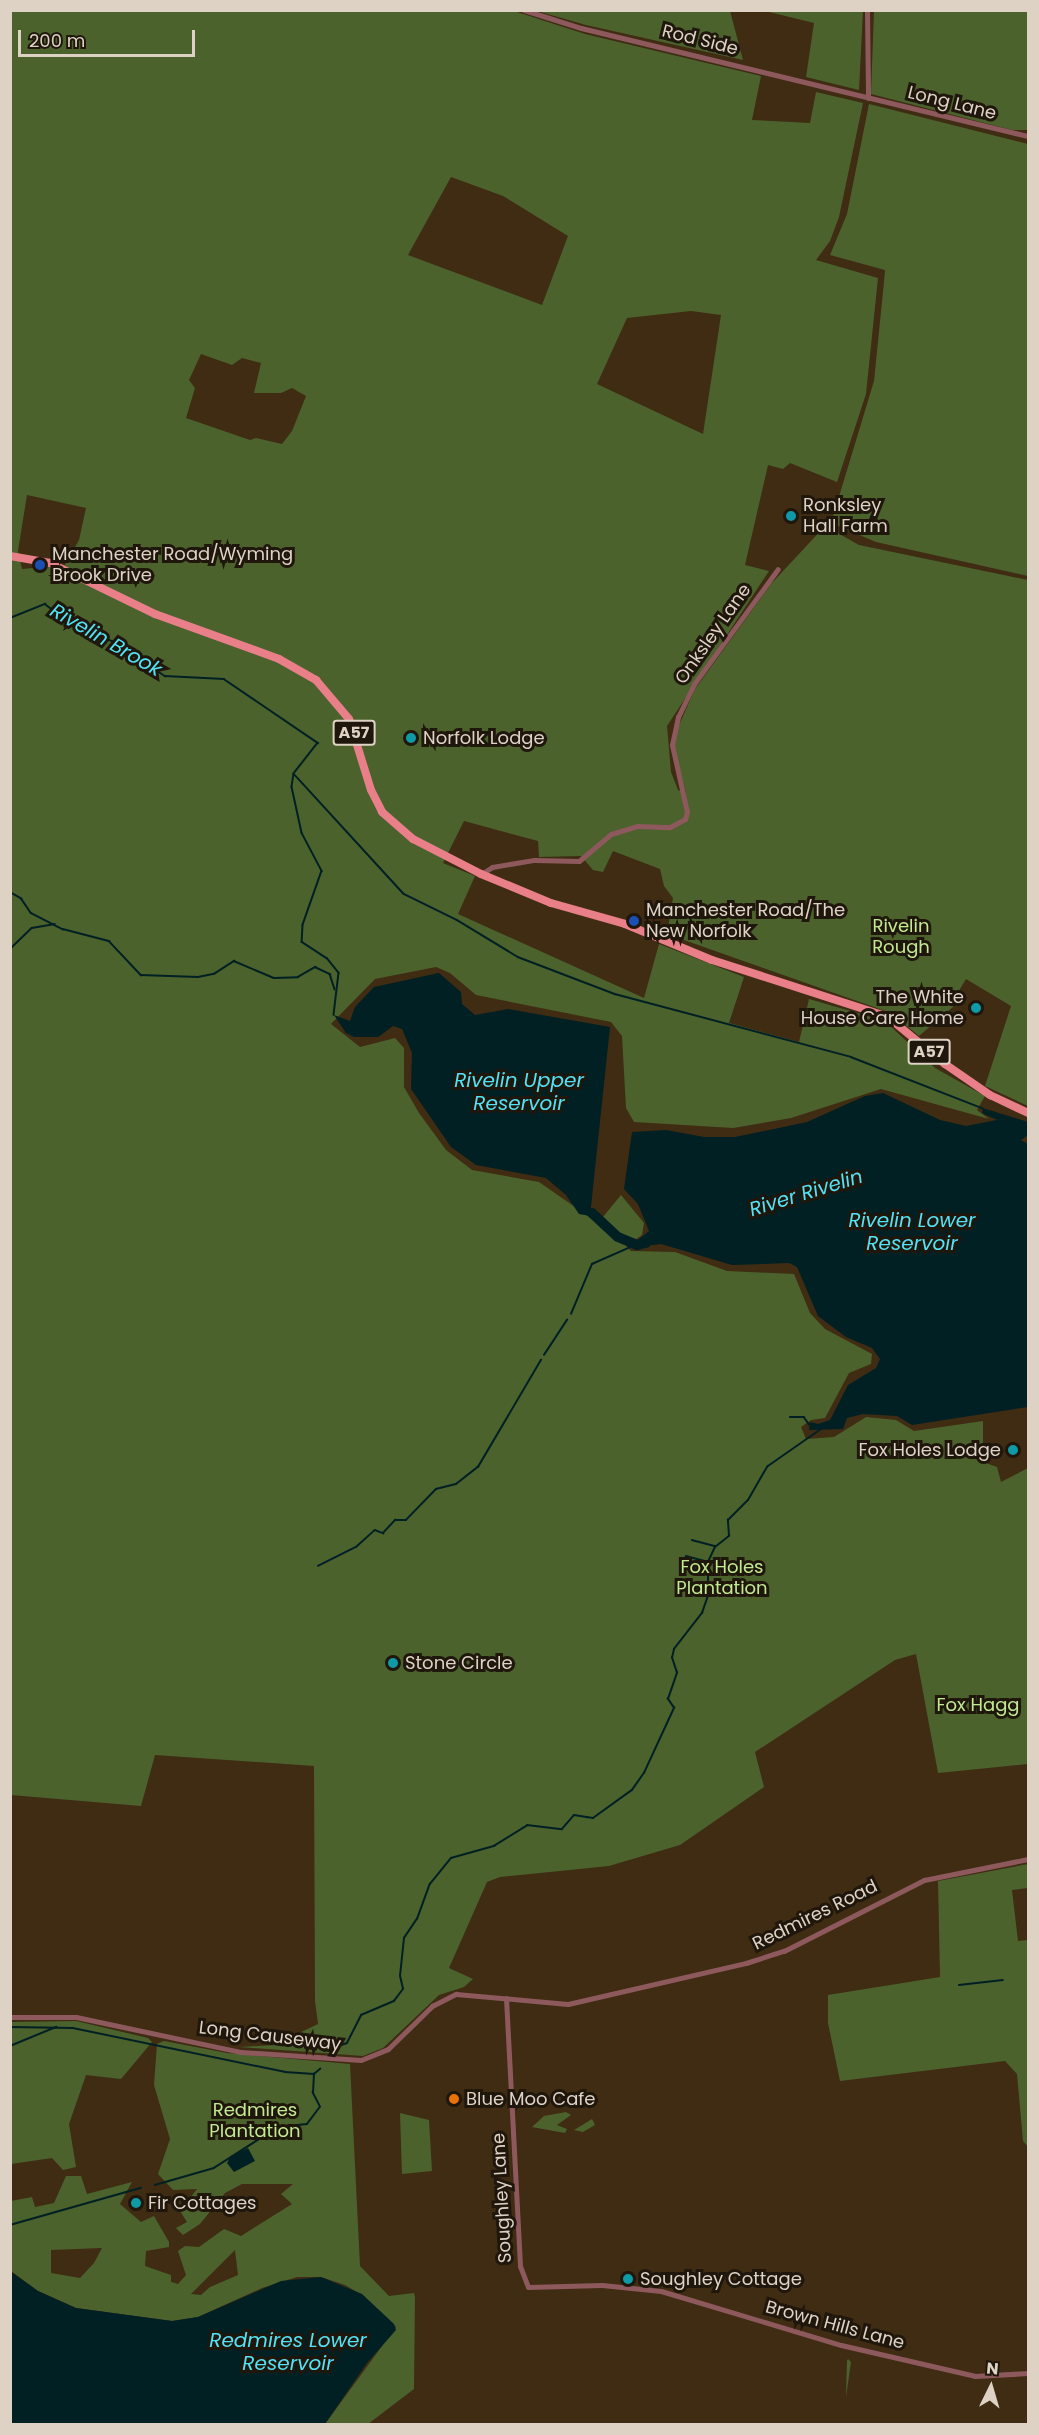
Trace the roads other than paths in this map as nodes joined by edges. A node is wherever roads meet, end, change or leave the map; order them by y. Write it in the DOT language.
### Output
graph roads {
  1 [pos="524,10"];
  2 [pos="867,10"];
  3 [pos="868,98"];
  4 [pos="1029,136"];
  5 [pos="10,556"];
  6 [pos="778,569"];
  7 [pos="481,874"];
  8 [pos="1029,1113"];
  9 [pos="1029,1859"];
  10 [pos="506,1998"];
  11 [pos="10,2017"];
  12 [pos="528,2287"];
  13 [pos="1029,2373"];
  1 -- 3 [label="street, Rod Side"];
  2 -- 3 [label="street"];
  3 -- 4 [label="street, Long Lane"];
  5 -- 7 [label="main road, A57"];
  6 -- 7 [label="street, Onksley Lane"];
  7 -- 8 [label="main road, A57"];
  9 -- 10 [label="street, Redmires Road"];
  10 -- 11 [label="street, Long Causeway"];
  10 -- 12 [label="street, Soughley Lane"];
  12 -- 13 [label="street, Brown Hills Lane"];
}
